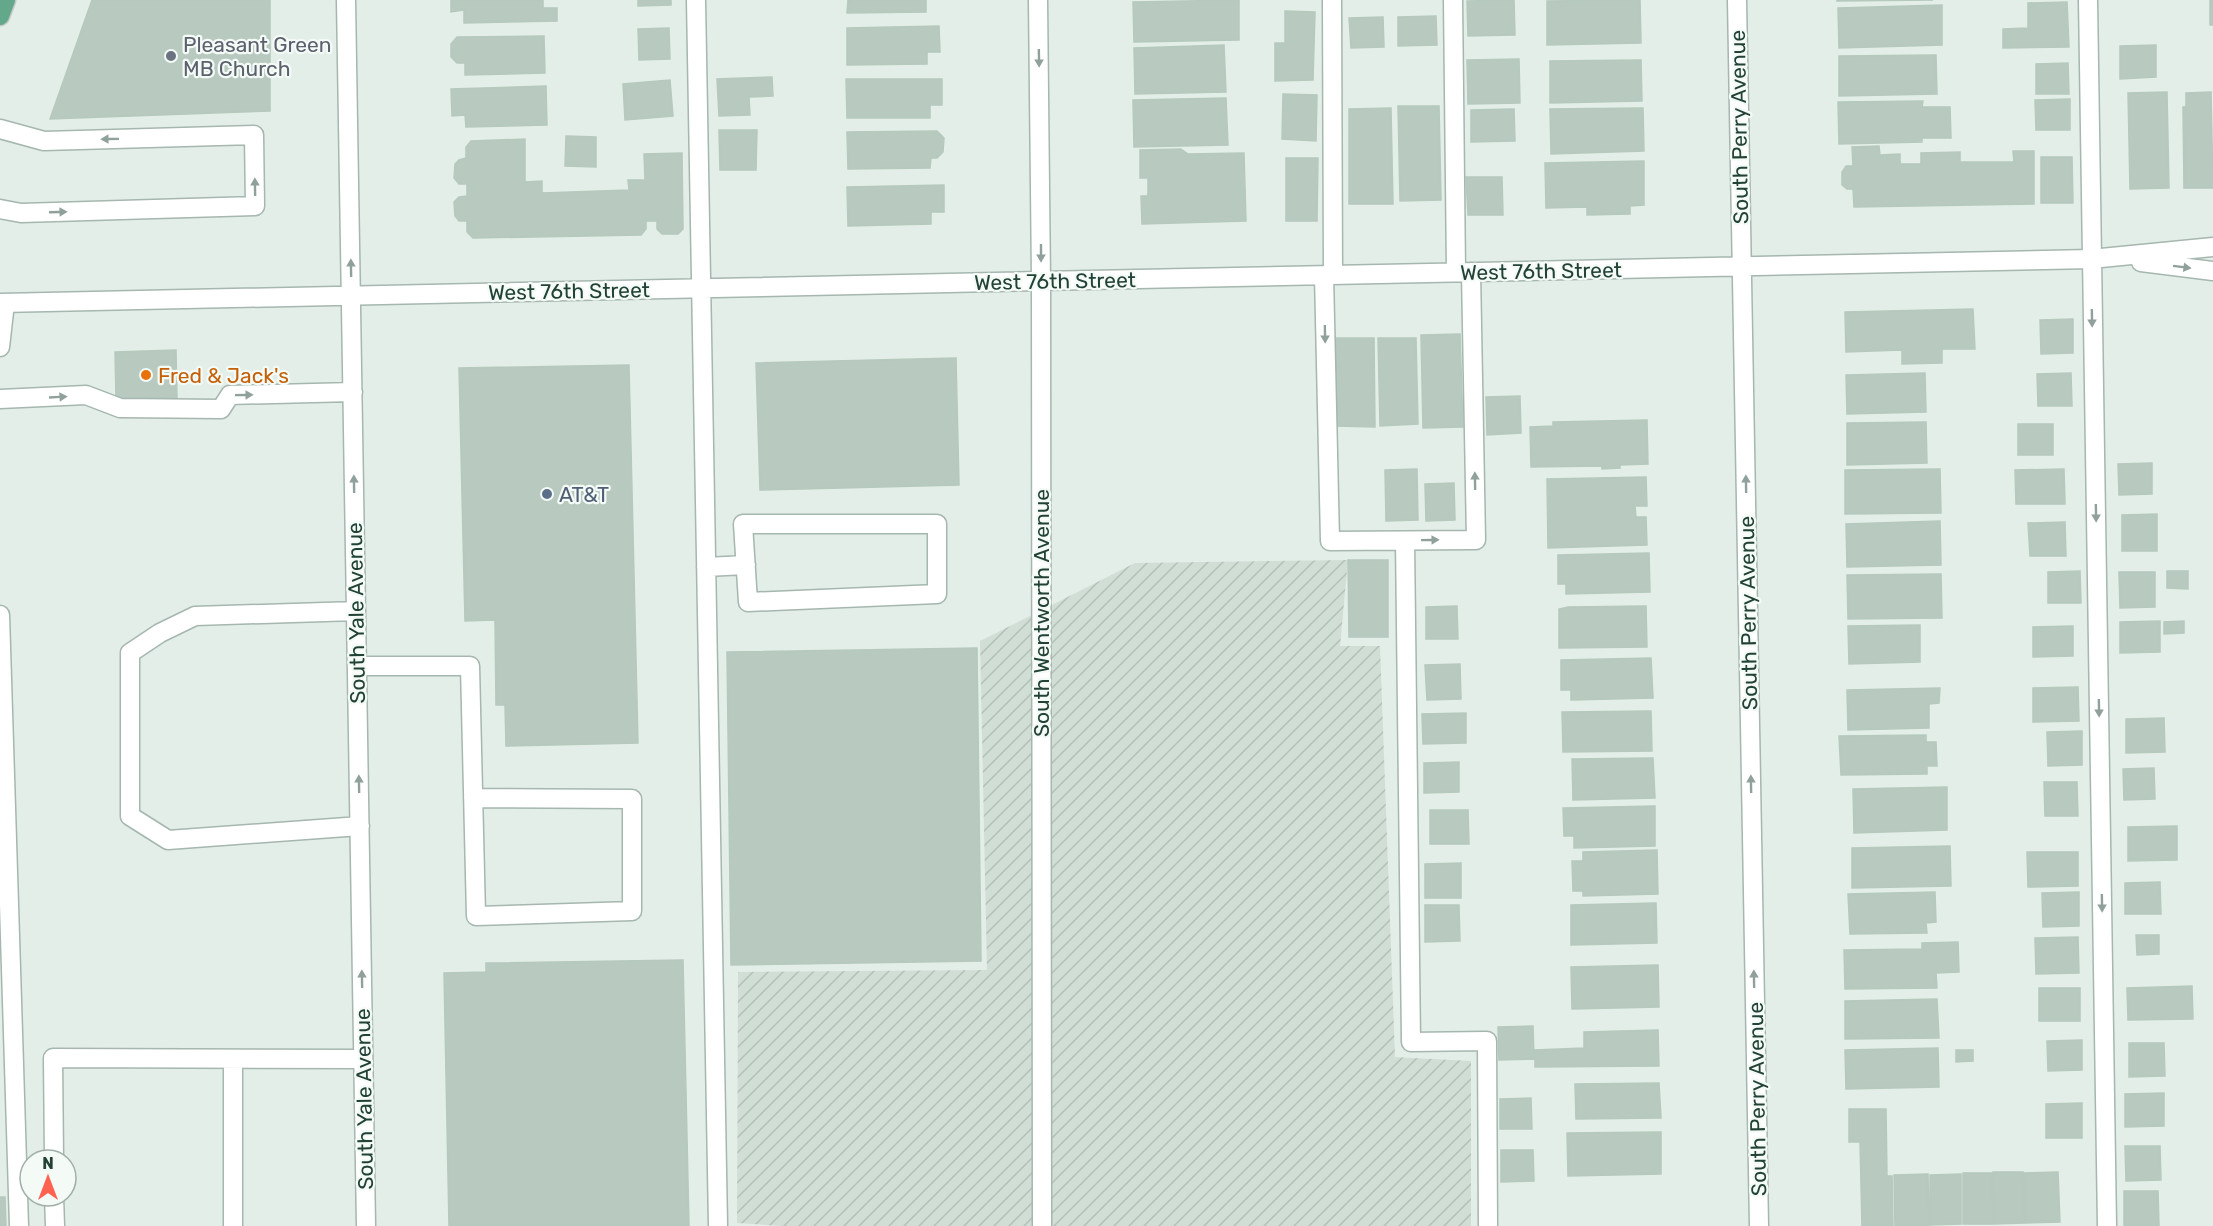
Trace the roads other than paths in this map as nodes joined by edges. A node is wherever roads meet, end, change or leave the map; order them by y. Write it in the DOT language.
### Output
graph roads {
  1 [pos="6,0"];
  2 [pos="346,0"];
  3 [pos="696,0"];
  4 [pos="1038,0"];
  5 [pos="1332,0"];
  6 [pos="1453,0"];
  7 [pos="1737,0"];
  8 [pos="2088,0"];
  9 [pos="0,16"];
  10 [pos="0,129"];
  11 [pos="0,209"];
  12 [pos="2213,247"];
  13 [pos="2100,259"];
  14 [pos="1742,266"];
  15 [pos="2213,271"];
  16 [pos="1463,272"];
  17 [pos="1328,275"];
  18 [pos="1041,281"];
  19 [pos="701,288"];
  20 [pos="351,295"];
  21 [pos="3,303"];
  22 [pos="0,347"];
  23 [pos="353,392"];
  24 [pos="0,399"];
  25 [pos="1405,541"];
  26 [pos="746,565"];
  27 [pos="706,567"];
  28 [pos="356,611"];
  29 [pos="0,615"];
  30 [pos="357,666"];
  31 [pos="474,798"];
  32 [pos="360,826"];
  33 [pos="233,1059"];
  34 [pos="363,1059"];
  35 [pos="54,1148"];
  36 [pos="54,1208"];
  37 [pos="19,1226"];
  38 [pos="55,1226"];
  39 [pos="233,1226"];
  40 [pos="366,1226"];
  41 [pos="718,1226"];
  42 [pos="1042,1226"];
  43 [pos="1488,1226"];
  44 [pos="1759,1226"];
  45 [pos="2107,1226"];
  1 -- 9 [label="main road"];
  20 -- 2 [label="street, South Yale Avenue, one-way"];
  3 -- 19 [label="street"];
  4 -- 18 [label="street, South Wentworth Avenue, one-way"];
  5 -- 17 [label="street"];
  6 -- 16 [label="street"];
  7 -- 14 [label="street, South Perry Avenue"];
  8 -- 13 [label="street"];
  11 -- 10 [label="street, one-way"];
  12 -- 13 [label="street, West 76th Street"];
  13 -- 14 [label="street, West 76th Street"];
  13 -- 15 [label="street, West 76th Street, one-way"];
  13 -- 45 [label="street, one-way"];
  14 -- 16 [label="street, West 76th Street"];
  44 -- 14 [label="street, South Perry Avenue, one-way"];
  16 -- 17 [label="street, West 76th Street"];
  25 -- 16 [label="street, one-way"];
  17 -- 18 [label="street, West 76th Street"];
  17 -- 25 [label="street, one-way"];
  18 -- 19 [label="street, West 76th Street"];
  18 -- 42 [label="street, South Wentworth Avenue"];
  19 -- 20 [label="street, West 76th Street"];
  19 -- 27 [label="street"];
  20 -- 21 [label="street, West 76th Street"];
  20 -- 23 [label="street, South Yale Avenue"];
  21 -- 22 [label="street"];
  24 -- 23 [label="street, one-way"];
  28 -- 23 [label="street, South Yale Avenue, one-way"];
  25 -- 43 [label="street"];
  26 -- 26 [label="street"];
  26 -- 27 [label="street"];
  27 -- 41 [label="street"];
  28 -- 30 [label="street, South Yale Avenue"];
  28 -- 32 [label="street"];
  29 -- 37 [label="street"];
  30 -- 31 [label="street"];
  32 -- 30 [label="street, South Yale Avenue, one-way"];
  31 -- 31 [label="street"];
  34 -- 32 [label="street, South Yale Avenue, one-way"];
  33 -- 34 [label="street"];
  33 -- 35 [label="street"];
  33 -- 39 [label="street"];
  34 -- 40 [label="street, South Yale Avenue"];
  36 -- 38 [label="street"];
}
